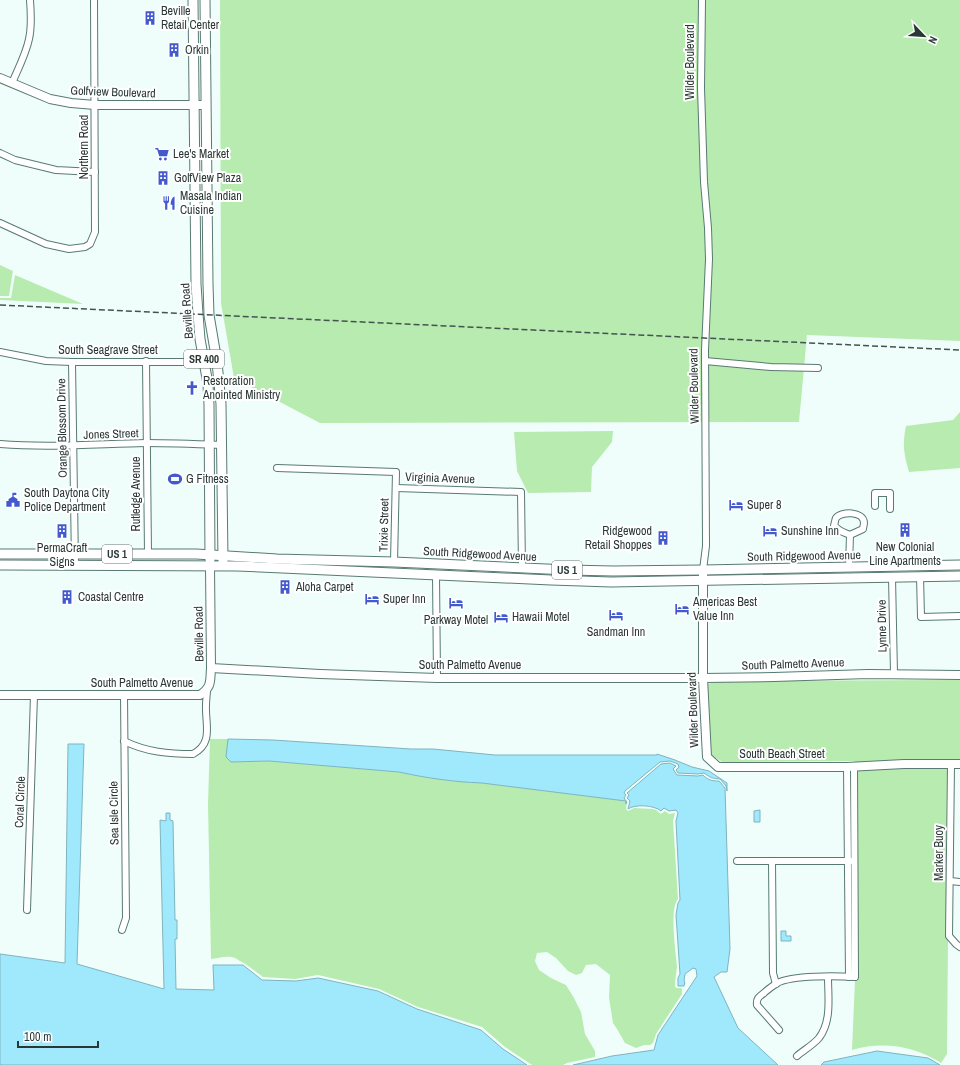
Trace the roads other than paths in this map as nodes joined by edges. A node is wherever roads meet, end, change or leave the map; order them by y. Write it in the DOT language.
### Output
graph roads {
  1 [pos="30,0"];
  2 [pos="94,0"];
  3 [pos="193,0"];
  4 [pos="205,0"];
  5 [pos="702,0"];
  6 [pos="0,78"];
  7 [pos="12,84"];
  8 [pos="95,105"];
  9 [pos="194,105"];
  10 [pos="206,105"];
  11 [pos="0,153"];
  12 [pos="95,172"];
  13 [pos="0,223"];
  14 [pos="196,284"];
  15 [pos="208,284"];
  16 [pos="0,352"];
  17 [pos="146,361"];
  18 [pos="705,361"];
  19 [pos="72,362"];
  20 [pos="205,362"];
  21 [pos="217,362"];
  22 [pos="818,368"];
  23 [pos="147,443"];
  24 [pos="0,444"];
  25 [pos="210,444"];
  26 [pos="222,445"];
  27 [pos="73,446"];
  28 [pos="277,468"];
  29 [pos="396,488"];
  30 [pos="875,506"];
  31 [pos="890,509"];
  32 [pos="850,535"];
  33 [pos="0,554"];
  34 [pos="76,554"];
  35 [pos="148,554"];
  36 [pos="210,555"];
  37 [pos="223,556"];
  38 [pos="390,562"];
  39 [pos="0,565"];
  40 [pos="75,565"];
  41 [pos="960,565"];
  42 [pos="210,566"];
  43 [pos="222,566"];
  44 [pos="522,568"];
  45 [pos="849,568"];
  46 [pos="703,570"];
  47 [pos="364,572"];
  48 [pos="436,575"];
  49 [pos="920,576"];
  50 [pos="960,576"];
  51 [pos="892,577"];
  52 [pos="500,578"];
  53 [pos="703,581"];
  54 [pos="960,616"];
  55 [pos="211,668"];
  56 [pos="894,674"];
  57 [pos="960,675"];
  58 [pos="437,678"];
  59 [pos="703,678"];
  60 [pos="207,689"];
  61 [pos="34,695"];
  62 [pos="124,695"];
  63 [pos="0,696"];
  64 [pos="124,741"];
  65 [pos="951,764"];
  66 [pos="960,764"];
  67 [pos="850,766"];
  68 [pos="718,767"];
  69 [pos="738,861"];
  70 [pos="772,861"];
  71 [pos="851,861"];
  72 [pos="950,881"];
  73 [pos="960,882"];
  74 [pos="27,910"];
  75 [pos="122,930"];
  76 [pos="960,947"];
  77 [pos="828,977"];
  78 [pos="776,984"];
  79 [pos="779,1030"];
  80 [pos="797,1056"];
  1 -- 7 [label="street"];
  2 -- 8 [label="street, Northern Road"];
  3 -- 9 [label="main road, Beville Road / SR 400"];
  4 -- 10 [label="main road, Beville Road / SR 400"];
  5 -- 18 [label="street, Wilder Boulevard"];
  6 -- 7 [label="street, Golfview Boulevard"];
  7 -- 8 [label="street, Golfview Boulevard"];
  8 -- 9 [label="street, Golfview Boulevard"];
  8 -- 12 [label="street, Northern Road"];
  9 -- 10 [label="street, Golfview Boulevard"];
  9 -- 14 [label="main road, Beville Road / SR 400"];
  10 -- 15 [label="main road, Beville Road / SR 400"];
  11 -- 12 [label="street"];
  12 -- 13 [label="street, Northern Road"];
  14 -- 15 [label="street"];
  14 -- 20 [label="main road, Beville Road / SR 400"];
  15 -- 21 [label="main road, Beville Road / SR 400"];
  16 -- 19 [label="street, South Seagrave Street"];
  17 -- 19 [label="street, South Seagrave Street"];
  17 -- 20 [label="street, South Seagrave Street"];
  17 -- 23 [label="street, Rutledge Avenue"];
  18 -- 22 [label="street"];
  18 -- 46 [label="street, Wilder Boulevard"];
  19 -- 27 [label="street, Orange Blossom Drive"];
  20 -- 21 [label="street, South Seagrave Street"];
  20 -- 25 [label="main road, Beville Road / SR 400"];
  21 -- 26 [label="main road, Beville Road / SR 400"];
  23 -- 25 [label="street, Jones Street"];
  23 -- 27 [label="street, Jones Street"];
  23 -- 35 [label="street, Rutledge Avenue"];
  24 -- 27 [label="street, Jones Street"];
  25 -- 26 [label="street, Jones Street"];
  25 -- 36 [label="main road, Beville Road / SR 400"];
  26 -- 37 [label="main road, Beville Road / SR 400"];
  27 -- 34 [label="street, Orange Blossom Drive"];
  28 -- 29 [label="street, Virginia Avenue"];
  29 -- 38 [label="street, Trixie Street"];
  29 -- 44 [label="street, Virginia Avenue"];
  30 -- 31 [label="street"];
  32 -- 32 [label="street"];
  32 -- 45 [label="street"];
  33 -- 34 [label="main road, South Ridgewood Avenue / US 1"];
  34 -- 35 [label="main road, South Ridgewood Avenue / US 1"];
  34 -- 40 [label="street, Orange Blossom Drive"];
  35 -- 36 [label="main road, South Ridgewood Avenue / US 1"];
  36 -- 37 [label="main road, South Ridgewood Avenue / US 1"];
  36 -- 42 [label="main road, Beville Road / SR 400"];
  37 -- 38 [label="main road, South Ridgewood Avenue / US 1"];
  37 -- 43 [label="main road, Beville Road / SR 400"];
  38 -- 44 [label="main road, South Ridgewood Avenue / US 1"];
  38 -- 47 [label="main road"];
  39 -- 40 [label="main road, South Ridgewood Avenue / US 1"];
  40 -- 42 [label="main road, South Ridgewood Avenue / US 1"];
  41 -- 45 [label="main road, South Ridgewood Avenue / US 1"];
  42 -- 43 [label="main road, South Ridgewood Avenue / US 1"];
  42 -- 55 [label="street, Beville Road"];
  43 -- 47 [label="main road, South Ridgewood Avenue / US 1"];
  44 -- 46 [label="main road, South Ridgewood Avenue / US 1"];
  44 -- 52 [label="main road"];
  45 -- 46 [label="main road, South Ridgewood Avenue / US 1"];
  46 -- 53 [label="street, Wilder Boulevard"];
  47 -- 48 [label="main road, South Ridgewood Avenue / US 1"];
  48 -- 52 [label="main road, South Ridgewood Avenue / US 1"];
  48 -- 58 [label="street"];
  49 -- 50 [label="main road, South Ridgewood Avenue / US 1"];
  49 -- 51 [label="main road, South Ridgewood Avenue / US 1"];
  49 -- 54 [label="street"];
  51 -- 53 [label="main road, South Ridgewood Avenue / US 1"];
  51 -- 56 [label="street, Lynne Drive"];
  52 -- 53 [label="main road, South Ridgewood Avenue / US 1"];
  53 -- 59 [label="street, Wilder Boulevard"];
  55 -- 58 [label="street, South Palmetto Avenue"];
  55 -- 60 [label="street, South Palmetto Avenue"];
  56 -- 57 [label="street, South Palmetto Avenue"];
  56 -- 59 [label="street, South Palmetto Avenue"];
  58 -- 59 [label="street, South Palmetto Avenue"];
  59 -- 68 [label="street, Wilder Boulevard"];
  60 -- 62 [label="street, South Palmetto Avenue"];
  60 -- 64 [label="street"];
  61 -- 62 [label="street, South Palmetto Avenue"];
  61 -- 63 [label="street, South Palmetto Avenue"];
  61 -- 74 [label="street, Coral Circle"];
  62 -- 64 [label="street, Sea Isle Circle"];
  64 -- 75 [label="street, Sea Isle Circle"];
  65 -- 66 [label="street, South Beach Street"];
  65 -- 67 [label="street, South Beach Street"];
  65 -- 72 [label="street, Marker Buoy"];
  67 -- 68 [label="street, South Beach Street"];
  67 -- 71 [label="street"];
  69 -- 70 [label="street"];
  70 -- 71 [label="street"];
  70 -- 78 [label="street"];
  71 -- 77 [label="street"];
  72 -- 73 [label="street"];
  72 -- 76 [label="street, Marker Buoy"];
  77 -- 78 [label="street"];
  77 -- 80 [label="street"];
  78 -- 79 [label="street"];
}
